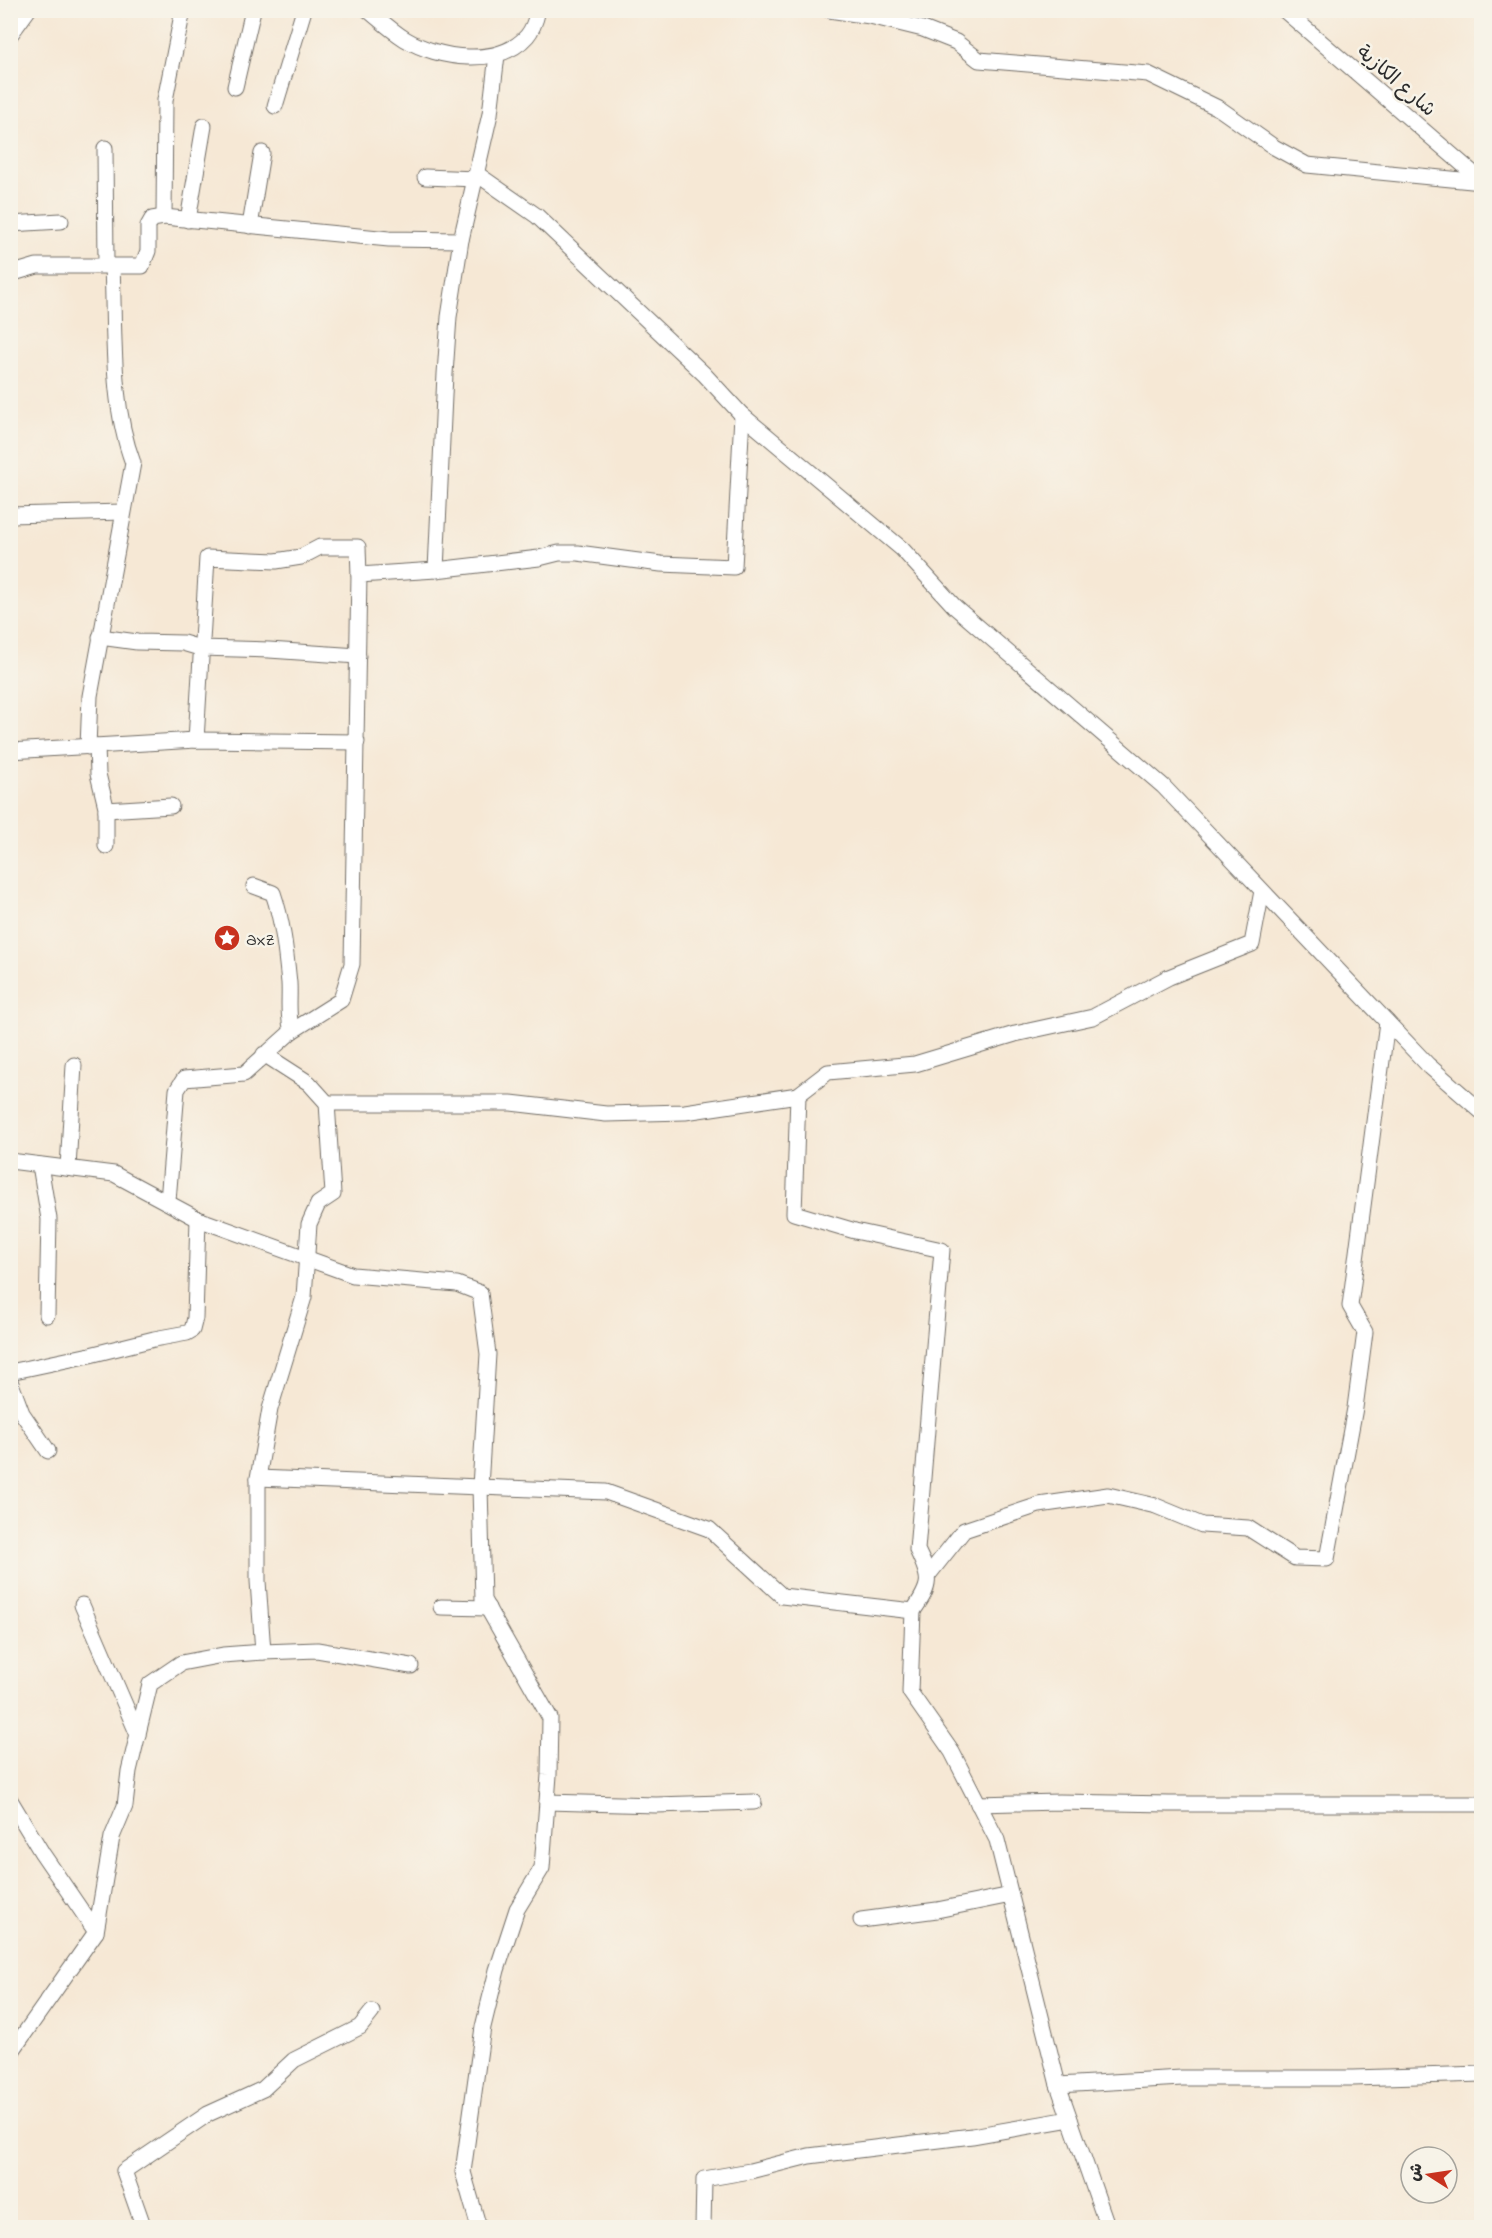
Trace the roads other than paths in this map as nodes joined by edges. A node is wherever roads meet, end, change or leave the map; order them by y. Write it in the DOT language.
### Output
graph roads {
  1 [pos="28,10"];
  2 [pos="183,10"];
  3 [pos="253,10"];
  4 [pos="304,10"];
  5 [pos="368,10"];
  6 [pos="538,10"];
  7 [pos="829,10"];
  8 [pos="1284,10"];
  9 [pos="10,34"];
  10 [pos="497,55"];
  11 [pos="235,87"];
  12 [pos="275,106"];
  13 [pos="204,126"];
  14 [pos="105,148"];
  15 [pos="262,153"];
  16 [pos="425,177"];
  17 [pos="477,177"];
  18 [pos="1482,181"];
  19 [pos="164,217"];
  20 [pos="188,220"];
  21 [pos="61,221"];
  22 [pos="10,224"];
  23 [pos="250,226"];
  24 [pos="461,240"];
  25 [pos="109,266"];
  26 [pos="10,274"];
  27 [pos="742,415"];
  28 [pos="123,512"];
  29 [pos="10,515"];
  30 [pos="436,570"];
  31 [pos="359,575"];
  32 [pos="100,637"];
  33 [pos="200,648"];
  34 [pos="358,656"];
  35 [pos="196,740"];
  36 [pos="357,742"];
  37 [pos="92,747"];
  38 [pos="10,751"];
  39 [pos="171,806"];
  40 [pos="106,810"];
  41 [pos="106,846"];
  42 [pos="254,886"];
  43 [pos="1262,891"];
  44 [pos="1387,1022"];
  45 [pos="292,1031"];
  46 [pos="264,1054"];
  47 [pos="74,1065"];
  48 [pos="798,1095"];
  49 [pos="327,1103"];
  50 [pos="1482,1112"];
  51 [pos="10,1161"];
  52 [pos="40,1165"];
  53 [pos="68,1168"];
  54 [pos="168,1201"];
  55 [pos="198,1219"];
  56 [pos="307,1257"];
  57 [pos="47,1315"];
  58 [pos="10,1372"];
  59 [pos="10,1382"];
  60 [pos="48,1451"];
  61 [pos="258,1478"];
  62 [pos="480,1487"];
  63 [pos="929,1574"];
  64 [pos="82,1605"];
  65 [pos="441,1607"];
  66 [pos="488,1608"];
  67 [pos="913,1611"];
  68 [pos="263,1652"];
  69 [pos="411,1666"];
  70 [pos="138,1735"];
  71 [pos="10,1800"];
  72 [pos="547,1802"];
  73 [pos="754,1802"];
  74 [pos="978,1803"];
  75 [pos="1482,1804"];
  76 [pos="1011,1895"];
  77 [pos="861,1920"];
  78 [pos="96,1932"];
  79 [pos="372,2012"];
  80 [pos="10,2054"];
  81 [pos="1482,2074"];
  82 [pos="1058,2085"];
  83 [pos="1070,2119"];
  84 [pos="144,2228"];
  85 [pos="479,2228"];
  86 [pos="703,2228"];
  87 [pos="1108,2228"];
  1 -- 9 [label="street"];
  2 -- 19 [label="street"];
  3 -- 11 [label="street"];
  4 -- 12 [label="street"];
  5 -- 10 [label="street"];
  6 -- 10 [label="street"];
  7 -- 18 [label="street"];
  8 -- 18 [label="street, شارع الكازية"];
  10 -- 17 [label="street"];
  13 -- 20 [label="street"];
  14 -- 25 [label="street"];
  15 -- 23 [label="street"];
  16 -- 17 [label="street"];
  17 -- 24 [label="street"];
  17 -- 27 [label="street"];
  19 -- 20 [label="street"];
  19 -- 25 [label="street"];
  20 -- 23 [label="street"];
  21 -- 22 [label="street"];
  23 -- 24 [label="street"];
  24 -- 30 [label="street"];
  25 -- 26 [label="street"];
  25 -- 28 [label="street"];
  27 -- 30 [label="street"];
  27 -- 43 [label="street"];
  28 -- 29 [label="street"];
  28 -- 32 [label="street"];
  30 -- 31 [label="street"];
  31 -- 33 [label="street"];
  31 -- 34 [label="street"];
  32 -- 33 [label="street"];
  32 -- 37 [label="street"];
  33 -- 34 [label="street"];
  33 -- 35 [label="street"];
  34 -- 36 [label="street"];
  35 -- 36 [label="street"];
  35 -- 37 [label="street"];
  36 -- 45 [label="street"];
  37 -- 38 [label="street"];
  37 -- 40 [label="street"];
  39 -- 40 [label="street"];
  40 -- 41 [label="street"];
  42 -- 45 [label="street"];
  43 -- 44 [label="street"];
  43 -- 48 [label="street"];
  44 -- 50 [label="street"];
  44 -- 63 [label="street"];
  45 -- 46 [label="street"];
  46 -- 49 [label="street"];
  46 -- 54 [label="street"];
  47 -- 53 [label="street"];
  48 -- 49 [label="street"];
  48 -- 63 [label="street"];
  49 -- 56 [label="street"];
  51 -- 52 [label="street"];
  52 -- 53 [label="street"];
  52 -- 57 [label="street"];
  53 -- 54 [label="street"];
  54 -- 55 [label="street"];
  55 -- 56 [label="street"];
  55 -- 58 [label="street"];
  56 -- 61 [label="street"];
  56 -- 62 [label="street"];
  59 -- 60 [label="street"];
  61 -- 62 [label="street"];
  61 -- 68 [label="street"];
  62 -- 66 [label="street"];
  62 -- 67 [label="street"];
  63 -- 67 [label="street"];
  64 -- 70 [label="street"];
  65 -- 66 [label="street"];
  66 -- 72 [label="street"];
  67 -- 74 [label="street"];
  68 -- 69 [label="street"];
  68 -- 70 [label="street"];
  70 -- 78 [label="street"];
  71 -- 78 [label="street"];
  72 -- 73 [label="street"];
  72 -- 85 [label="street"];
  74 -- 75 [label="street"];
  74 -- 76 [label="street"];
  76 -- 77 [label="street"];
  76 -- 82 [label="street"];
  78 -- 80 [label="street"];
  79 -- 84 [label="street"];
  81 -- 82 [label="street"];
  82 -- 83 [label="street"];
  83 -- 86 [label="street"];
  83 -- 87 [label="street"];
}
